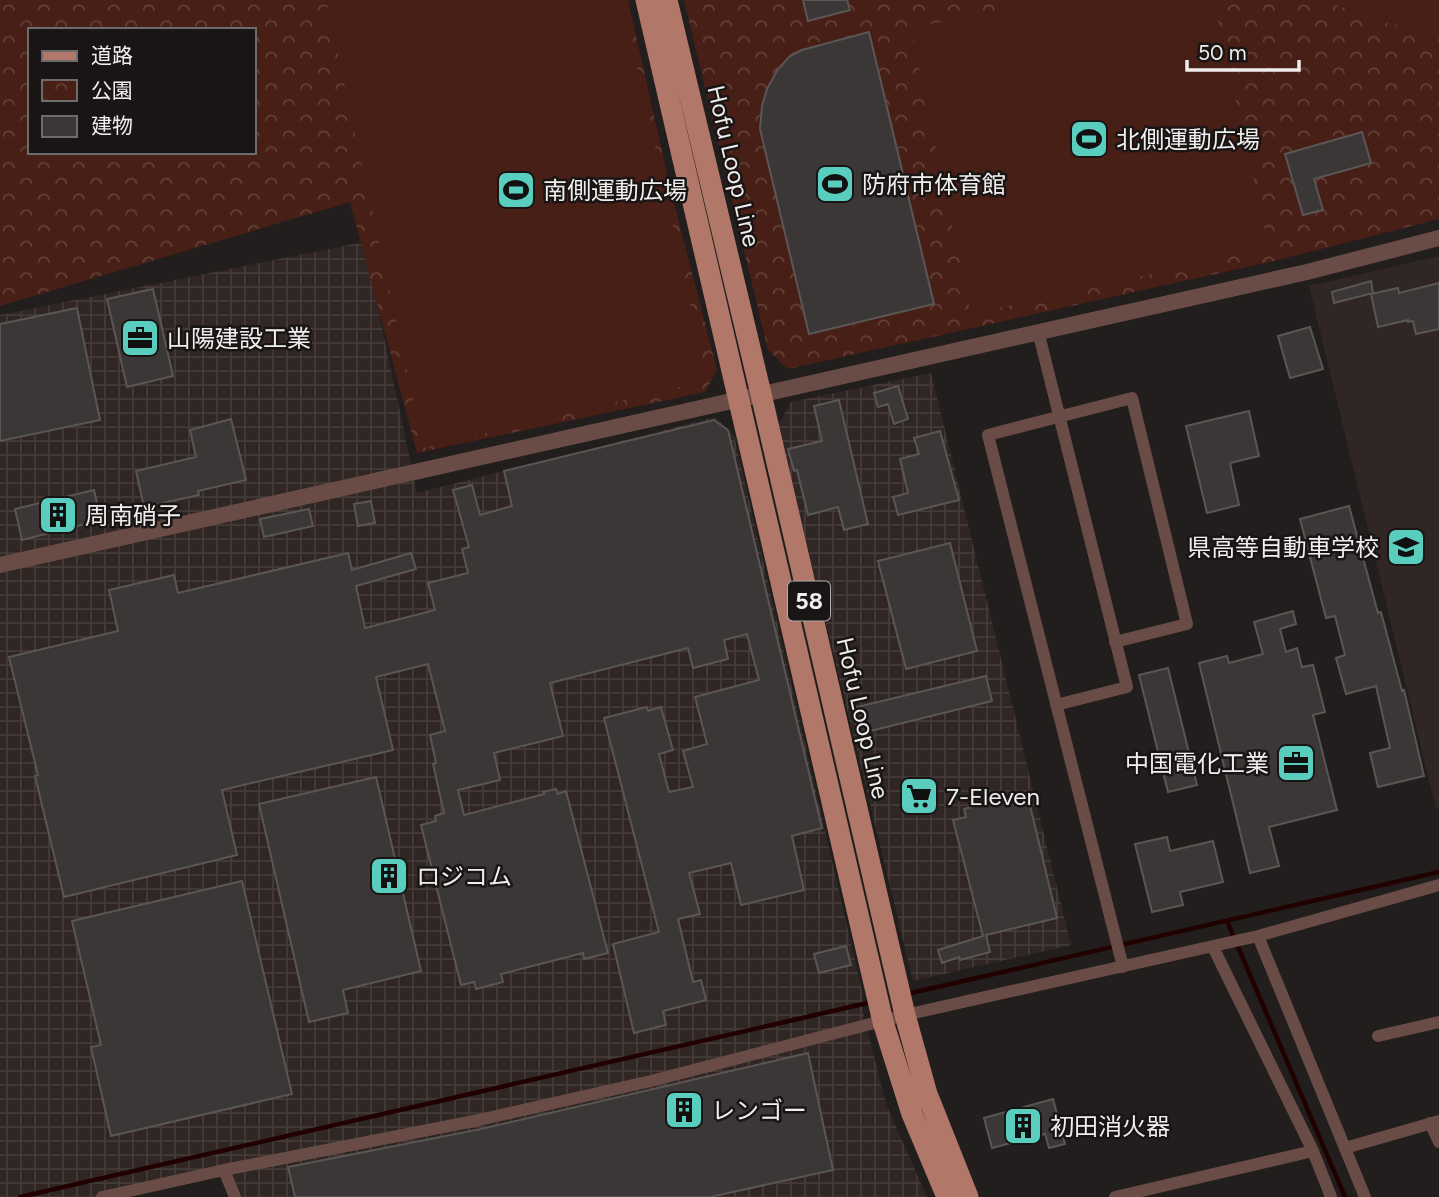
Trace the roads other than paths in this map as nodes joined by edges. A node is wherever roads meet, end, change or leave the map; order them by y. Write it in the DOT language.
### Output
graph roads {
  1 [pos="646,0"];
  2 [pos="667,0"];
  3 [pos="1439,238"];
  4 [pos="1038,331"];
  5 [pos="761,394"];
  6 [pos="738,399"];
  7 [pos="1060,415"];
  8 [pos="0,565"];
  9 [pos="1115,642"];
  10 [pos="1056,705"];
  11 [pos="1439,885"];
  12 [pos="1258,936"];
  13 [pos="1213,947"];
  14 [pos="1123,967"];
  15 [pos="905,1015"];
  16 [pos="883,1022"];
  17 [pos="1439,1022"];
  18 [pos="1378,1036"];
  19 [pos="1435,1122"];
  20 [pos="1439,1142"];
  21 [pos="1345,1148"];
  22 [pos="1313,1151"];
  23 [pos="224,1170"];
  24 [pos="105,1197"];
  25 [pos="235,1197"];
  26 [pos="947,1197"];
  27 [pos="968,1197"];
  28 [pos="1115,1197"];
  29 [pos="1331,1197"];
  30 [pos="1364,1197"];
  1 -- 6 [label="main road, Hofu Loop Line / 58"];
  2 -- 5 [label="main road, Hofu Loop Line / 58"];
  3 -- 4 [label="street"];
  4 -- 5 [label="street"];
  4 -- 7 [label="street"];
  5 -- 6 [label="street"];
  5 -- 15 [label="main road, Hofu Loop Line / 58"];
  6 -- 8 [label="street"];
  6 -- 16 [label="main road, Hofu Loop Line / 58"];
  7 -- 9 [label="street"];
  7 -- 9 [label="street"];
  7 -- 10 [label="street"];
  9 -- 10 [label="street"];
  10 -- 14 [label="street"];
  11 -- 12 [label="street"];
  12 -- 13 [label="street"];
  12 -- 21 [label="street"];
  13 -- 14 [label="street"];
  13 -- 22 [label="street"];
  14 -- 15 [label="street"];
  15 -- 16 [label="street"];
  15 -- 27 [label="main road, Hofu Loop Line / 58"];
  16 -- 23 [label="street"];
  16 -- 26 [label="main road, Hofu Loop Line / 58"];
  17 -- 18 [label="street"];
  19 -- 20 [label="street"];
  19 -- 21 [label="street"];
  21 -- 30 [label="street"];
  22 -- 28 [label="street"];
  22 -- 29 [label="street"];
  23 -- 24 [label="street"];
  23 -- 25 [label="street"];
}
